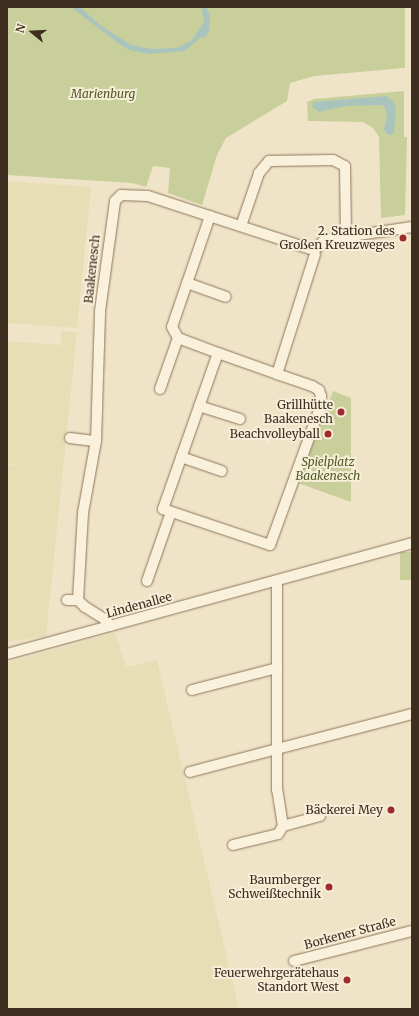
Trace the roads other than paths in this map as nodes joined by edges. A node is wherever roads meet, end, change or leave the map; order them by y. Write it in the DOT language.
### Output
graph roads {
  1 [pos="210,216"];
  2 [pos="241,226"];
  3 [pos="412,227"];
  4 [pos="346,237"];
  5 [pos="314,250"];
  6 [pos="187,282"];
  7 [pos="226,297"];
  8 [pos="178,338"];
  9 [pos="218,353"];
  10 [pos="277,374"];
  11 [pos="160,389"];
  12 [pos="199,406"];
  13 [pos="240,419"];
  14 [pos="70,438"];
  15 [pos="96,441"];
  16 [pos="181,457"];
  17 [pos="222,471"];
  18 [pos="171,512"];
  19 [pos="412,543"];
  20 [pos="147,582"];
  21 [pos="277,582"];
  22 [pos="67,600"];
  23 [pos="78,600"];
  24 [pos="110,626"];
  25 [pos="7,654"];
  26 [pos="277,668"];
  27 [pos="192,690"];
  28 [pos="412,714"];
  29 [pos="277,749"];
  30 [pos="190,772"];
  31 [pos="320,816"];
  32 [pos="283,826"];
  33 [pos="232,845"];
  34 [pos="412,930"];
  35 [pos="294,961"];
  1 -- 2 [label="street, Baakenesch"];
  1 -- 6 [label="street"];
  1 -- 15 [label="street, Baakenesch"];
  2 -- 4 [label="street"];
  2 -- 5 [label="street, Baakenesch"];
  3 -- 4 [label="street"];
  4 -- 5 [label="street"];
  5 -- 10 [label="street"];
  6 -- 7 [label="street"];
  6 -- 8 [label="street"];
  8 -- 9 [label="street"];
  8 -- 11 [label="street"];
  9 -- 10 [label="street"];
  9 -- 12 [label="street"];
  10 -- 18 [label="street"];
  12 -- 13 [label="street"];
  12 -- 16 [label="street"];
  14 -- 15 [label="street"];
  15 -- 23 [label="street, Baakenesch"];
  16 -- 17 [label="street"];
  16 -- 18 [label="street"];
  18 -- 20 [label="street"];
  19 -- 21 [label="street, Lindenallee"];
  21 -- 24 [label="street, Lindenallee"];
  21 -- 26 [label="street"];
  22 -- 23 [label="street"];
  23 -- 24 [label="street"];
  24 -- 25 [label="street, Lindenallee"];
  26 -- 27 [label="street"];
  26 -- 29 [label="street"];
  28 -- 29 [label="street"];
  29 -- 30 [label="street"];
  29 -- 32 [label="street"];
  31 -- 32 [label="street"];
  32 -- 33 [label="street"];
  34 -- 35 [label="street, Borkener Straße"];
}
